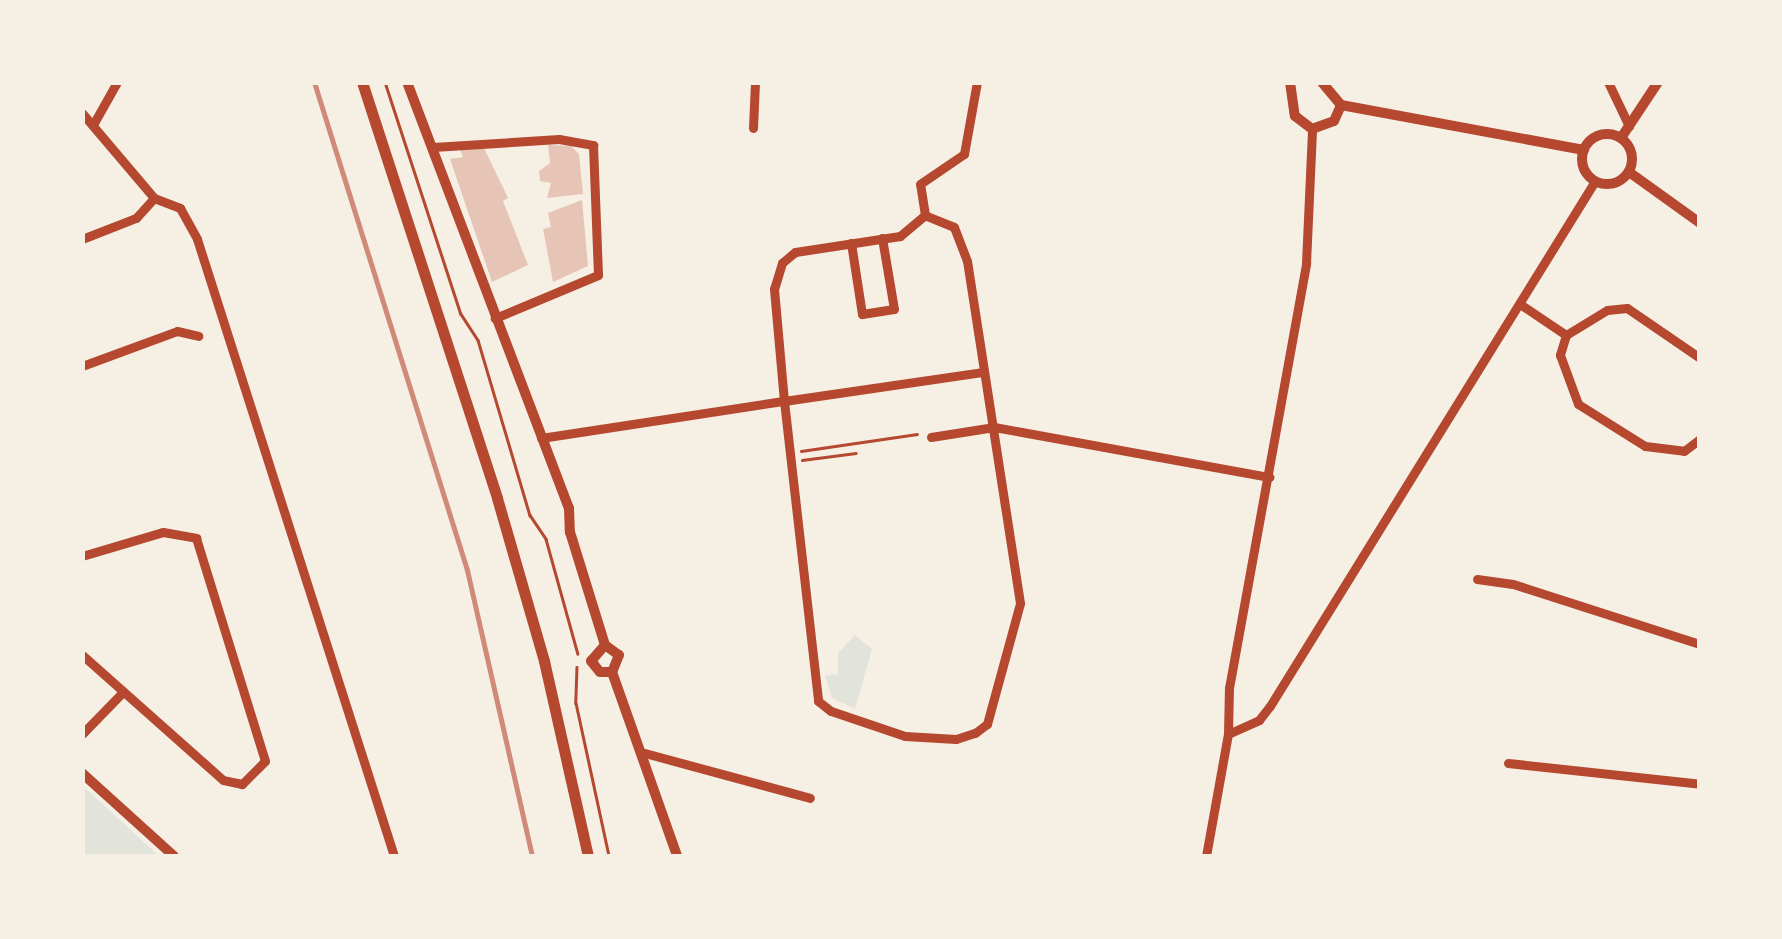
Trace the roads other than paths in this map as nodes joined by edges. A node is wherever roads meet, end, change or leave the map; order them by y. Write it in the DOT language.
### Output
graph roads {
  1 [pos="117,82"];
  2 [pos="362,82"];
  3 [pos="407,82"];
  4 [pos="755,82"];
  5 [pos="977,82"];
  6 [pos="1290,82"];
  7 [pos="1322,82"];
  8 [pos="1608,82"];
  9 [pos="1658,82"];
  10 [pos="1341,105"];
  11 [pos="82,113"];
  12 [pos="94,123"];
  13 [pos="1629,126"];
  14 [pos="752,128"];
  15 [pos="1312,129"];
  16 [pos="1621,138"];
  17 [pos="433,148"];
  18 [pos="1584,150"];
  19 [pos="1628,172"];
  20 [pos="1596,181"];
  21 [pos="154,198"];
  22 [pos="925,215"];
  23 [pos="1700,222"];
  24 [pos="882,238"];
  25 [pos="82,239"];
  26 [pos="851,243"];
  27 [pos="1520,304"];
  28 [pos="495,318"];
  29 [pos="198,336"];
  30 [pos="1566,336"];
  31 [pos="1700,358"];
  32 [pos="82,366"];
  33 [pos="982,372"];
  34 [pos="784,401"];
  35 [pos="994,427"];
  36 [pos="931,437"];
  37 [pos="541,438"];
  38 [pos="1700,439"];
  39 [pos="1269,478"];
  40 [pos="82,556"];
  41 [pos="1477,580"];
  42 [pos="1700,644"];
  43 [pos="605,645"];
  44 [pos="82,655"];
  45 [pos="612,672"];
  46 [pos="122,693"];
  47 [pos="82,734"];
  48 [pos="1228,734"];
  49 [pos="641,752"];
  50 [pos="1508,762"];
  51 [pos="82,773"];
  52 [pos="1700,784"];
  53 [pos="810,798"];
  54 [pos="174,856"];
  55 [pos="394,856"];
  56 [pos="588,856"];
  57 [pos="677,856"];
  58 [pos="1206,856"];
  1 -- 12 [label="street"];
  2 -- 56 [label="main road"];
  3 -- 17 [label="street"];
  4 -- 14 [label="street"];
  5 -- 22 [label="street"];
  6 -- 15 [label="street"];
  7 -- 10 [label="street"];
  8 -- 13 [label="street"];
  9 -- 13 [label="street"];
  10 -- 15 [label="street"];
  10 -- 18 [label="street"];
  11 -- 12 [label="street"];
  12 -- 21 [label="street"];
  13 -- 16 [label="street"];
  15 -- 39 [label="street"];
  16 -- 18 [label="street"];
  16 -- 19 [label="street"];
  17 -- 28 [label="street"];
  17 -- 28 [label="street"];
  18 -- 20 [label="street"];
  19 -- 20 [label="street"];
  19 -- 23 [label="street"];
  20 -- 27 [label="street"];
  21 -- 25 [label="street"];
  21 -- 55 [label="street"];
  22 -- 24 [label="street"];
  22 -- 33 [label="street"];
  24 -- 26 [label="street"];
  24 -- 26 [label="street"];
  26 -- 34 [label="street"];
  27 -- 30 [label="street"];
  27 -- 48 [label="street"];
  28 -- 37 [label="street"];
  29 -- 32 [label="street"];
  30 -- 31 [label="street"];
  30 -- 38 [label="street"];
  33 -- 34 [label="street"];
  33 -- 35 [label="street"];
  34 -- 35 [label="street"];
  34 -- 37 [label="street"];
  35 -- 36 [label="street"];
  35 -- 39 [label="street"];
  37 -- 43 [label="street"];
  39 -- 48 [label="street"];
  40 -- 46 [label="street"];
  41 -- 42 [label="street"];
  43 -- 45 [label="street"];
  43 -- 45 [label="street"];
  44 -- 46 [label="street"];
  45 -- 49 [label="street"];
  46 -- 47 [label="street"];
  48 -- 58 [label="street"];
  49 -- 53 [label="street"];
  49 -- 57 [label="street"];
  50 -- 52 [label="street"];
  51 -- 54 [label="street"];
}
